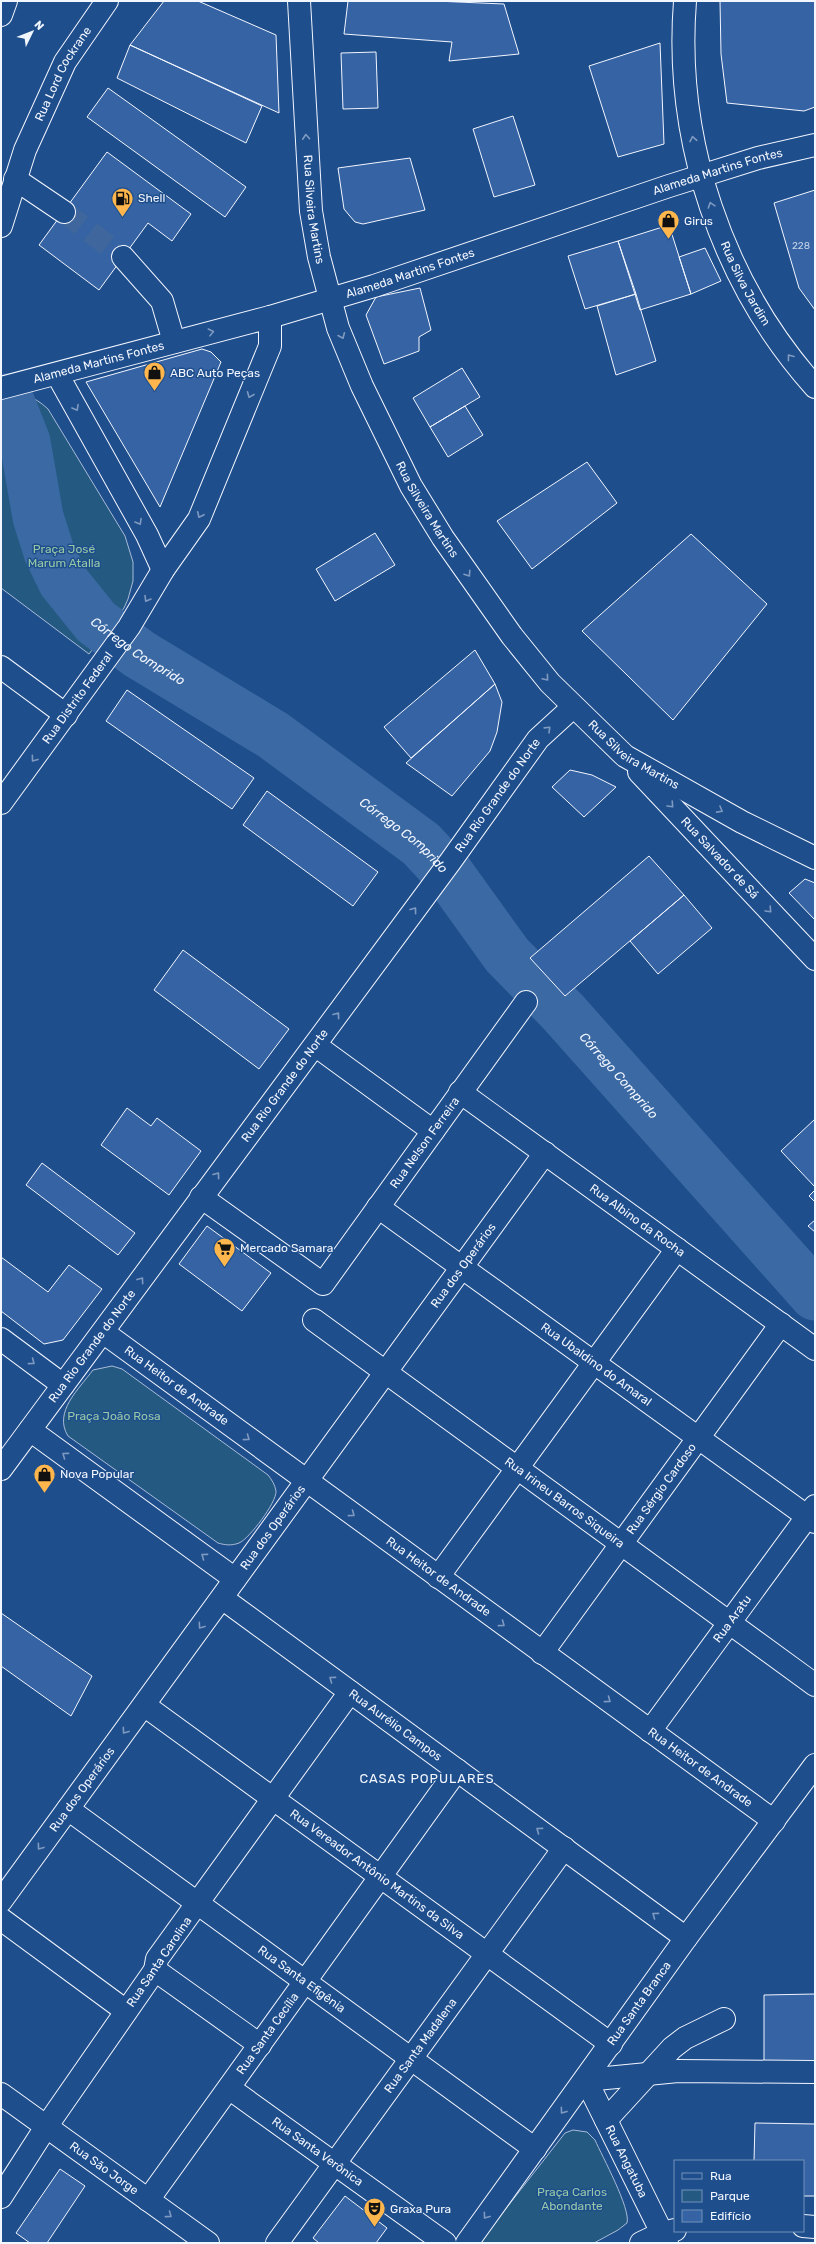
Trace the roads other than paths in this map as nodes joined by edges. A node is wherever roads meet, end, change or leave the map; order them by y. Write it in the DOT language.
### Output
graph roads {
  1 [pos="6,1"];
  2 [pos="107,1"];
  3 [pos="299,1"];
  4 [pos="685,1"];
  5 [pos="1,15"];
  6 [pos="815,145"];
  7 [pos="702,177"];
  8 [pos="16,179"];
  9 [pos="64,212"];
  10 [pos="1,226"];
  11 [pos="123,257"];
  12 [pos="332,299"];
  13 [pos="270,317"];
  14 [pos="174,342"];
  15 [pos="57,374"];
  16 [pos="815,387"];
  17 [pos="1,388"];
  18 [pos="163,570"];
  19 [pos="1,667"];
  20 [pos="573,707"];
  21 [pos="66,715"];
  22 [pos="625,756"];
  23 [pos="1,804"];
  24 [pos="815,858"];
  25 [pos="815,959"];
  26 [pos="526,1002"];
  27 [pos="314,1045"];
  28 [pos="460,1092"];
  29 [pos="433,1131"];
  30 [pos="545,1153"];
  31 [pos="201,1197"];
  32 [pos="378,1208"];
  33 [pos="677,1249"];
  34 [pos="462,1268"];
  35 [pos="314,1320"];
  36 [pos="781,1324"];
  37 [pos="102,1332"];
  38 [pos="1,1339"];
  39 [pos="815,1349"];
  40 [pos="594,1363"];
  41 [pos="386,1372"];
  42 [pos="63,1385"];
  43 [pos="30,1430"];
  44 [pos="698,1438"];
  45 [pos="517,1468"];
  46 [pos="1,1469"];
  47 [pos="307,1481"];
  48 [pos="812,1515"];
  49 [pos="621,1544"];
  50 [pos="438,1577"];
  51 [pos="235,1579"];
  52 [pos="222,1598"];
  53 [pos="729,1622"];
  54 [pos="542,1653"];
  55 [pos="815,1685"];
  56 [pos="350,1692"];
  57 [pos="144,1705"];
  58 [pos="650,1731"];
  59 [pos="815,1765"];
  60 [pos="457,1770"];
  61 [pos="273,1799"];
  62 [pos="68,1809"];
  63 [pos="774,1821"];
  64 [pos="564,1848"];
  65 [pos="380,1877"];
  66 [pos="1,1901"];
  67 [pos="198,1904"];
  68 [pos="1,1919"];
  69 [pos="686,1938"];
  70 [pos="486,1954"];
  71 [pos="155,1970"];
  72 [pos="305,1982"];
  73 [pos="126,2011"];
  74 [pos="724,2019"];
  75 [pos="611,2044"];
  76 [pos="260,2045"];
  77 [pos="411,2058"];
  78 [pos="815,2072"];
  79 [pos="648,2074"];
  80 [pos="586,2080"];
  81 [pos="229,2088"];
  82 [pos="1,2094"];
  83 [pos="606,2120"];
  84 [pos="46,2127"];
  85 [pos="535,2149"];
  86 [pos="335,2163"];
  87 [pos="1,2197"];
  88 [pos="148,2200"];
  89 [pos="804,2226"];
  90 [pos="815,2226"];
  91 [pos="668,2235"];
  92 [pos="208,2243"];
  93 [pos="277,2243"];
  94 [pos="445,2243"];
  95 [pos="467,2243"];
  96 [pos="641,2243"];
  1 -- 5 [label="main road"];
  2 -- 8 [label="main road, Rua Lord Cockrane"];
  12 -- 3 [label="main road, Rua Silveira Martins, one-way"];
  7 -- 4 [label="main road, Rua Silva Jardim, one-way"];
  6 -- 7 [label="main road, Alameda Martins Fontes"];
  7 -- 12 [label="main road, Alameda Martins Fontes"];
  16 -- 7 [label="main road, Rua Silva Jardim, one-way"];
  8 -- 9 [label="main road"];
  8 -- 10 [label="main road, Rua Lord Cockrane"];
  11 -- 14 [label="main road"];
  12 -- 13 [label="main road, Alameda Martins Fontes"];
  12 -- 20 [label="main road, Rua Silveira Martins, one-way"];
  14 -- 13 [label="main road, Alameda Martins Fontes, one-way"];
  13 -- 18 [label="main road, Rua Distrito Federal, one-way"];
  14 -- 15 [label="main road, Alameda Martins Fontes"];
  15 -- 17 [label="main road, Alameda Martins Fontes"];
  15 -- 18 [label="main road, one-way"];
  18 -- 21 [label="main road, Rua Distrito Federal, one-way"];
  19 -- 21 [label="main road"];
  20 -- 22 [label="main road, Rua Silveira Martins"];
  27 -- 20 [label="main road, Rua Rio Grande do Norte, one-way"];
  21 -- 23 [label="main road, Rua Distrito Federal, one-way"];
  22 -- 24 [label="main road, Rua Silveira Martins, one-way"];
  22 -- 25 [label="main road, Rua Salvador de Sá, one-way"];
  26 -- 28 [label="main road, Rua Nelson Ferreira"];
  27 -- 29 [label="main road"];
  31 -- 27 [label="main road, Rua Rio Grande do Norte, one-way"];
  28 -- 29 [label="main road, Rua Nelson Ferreira"];
  28 -- 30 [label="main road, Rua Albino da Rocha"];
  29 -- 32 [label="main road, Rua Nelson Ferreira"];
  30 -- 33 [label="main road, Rua Albino da Rocha"];
  30 -- 34 [label="main road, Rua dos Operários"];
  31 -- 32 [label="main road, Rua Nelson Ferreira"];
  37 -- 31 [label="main road, Rua Rio Grande do Norte, one-way"];
  32 -- 34 [label="main road, Rua Ubaldino do Amaral"];
  33 -- 36 [label="main road, Rua Albino da Rocha"];
  33 -- 40 [label="main road"];
  34 -- 40 [label="main road, Rua Ubaldino do Amaral"];
  34 -- 41 [label="main road, Rua dos Operários"];
  35 -- 41 [label="main road, Rua Irineu Barros Siqueira"];
  36 -- 39 [label="main road, Rua Albino da Rocha"];
  36 -- 44 [label="main road, Rua Sérgio Cardoso"];
  37 -- 42 [label="main road, Rua Rio Grande do Norte"];
  37 -- 47 [label="main road, Rua Heitor de Andrade, one-way"];
  38 -- 42 [label="main road, one-way"];
  40 -- 44 [label="main road, Rua Ubaldino do Amaral"];
  40 -- 45 [label="main road"];
  41 -- 45 [label="main road, Rua Irineu Barros Siqueira"];
  41 -- 47 [label="main road, Rua dos Operários"];
  42 -- 43 [label="main road, Rua Rio Grande do Norte"];
  43 -- 46 [label="main road, Rua Rio Grande do Norte"];
  51 -- 43 [label="main road, one-way"];
  44 -- 48 [label="main road, Rua Ubaldino do Amaral"];
  44 -- 49 [label="main road, Rua Sérgio Cardoso"];
  45 -- 49 [label="main road, Rua Irineu Barros Siqueira"];
  45 -- 50 [label="main road"];
  47 -- 50 [label="main road, Rua Heitor de Andrade, one-way"];
  47 -- 51 [label="main road, Rua dos Operários"];
  48 -- 53 [label="main road, Rua Aratu"];
  49 -- 53 [label="main road, Rua Irineu Barros Siqueira"];
  49 -- 54 [label="main road, Rua Sérgio Cardoso"];
  50 -- 54 [label="main road, Rua Heitor de Andrade, one-way"];
  51 -- 52 [label="main road, Rua dos Operários"];
  56 -- 52 [label="main road, Rua Aurélio Campos, one-way"];
  52 -- 57 [label="main road, Rua dos Operários, one-way"];
  53 -- 55 [label="main road, Rua Irineu Barros Siqueira"];
  53 -- 58 [label="main road, Rua Aratu"];
  54 -- 58 [label="main road, Rua Heitor de Andrade, one-way"];
  56 -- 60 [label="main road, Rua Aurélio Campos"];
  56 -- 61 [label="main road, Rua Santa Carolina"];
  57 -- 61 [label="main road, Rua Vereador Antônio Martins da Silva"];
  57 -- 62 [label="main road, Rua dos Operários, one-way"];
  58 -- 63 [label="main road, Rua Heitor de Andrade"];
  59 -- 63 [label="main road, Rua Santa Branca"];
  64 -- 60 [label="main road, Rua Aurélio Campos, one-way"];
  60 -- 65 [label="main road, Rua Santa Cecília"];
  61 -- 65 [label="main road, Rua Vereador Antônio Martins da Silva"];
  61 -- 67 [label="main road, Rua Santa Carolina"];
  62 -- 66 [label="main road, Rua dos Operários, one-way"];
  62 -- 67 [label="main road, Rua Santa Efigênia"];
  63 -- 69 [label="main road, Rua Santa Branca"];
  69 -- 64 [label="main road, Rua Aurélio Campos, one-way"];
  64 -- 70 [label="main road, Rua Santa Madalena"];
  65 -- 70 [label="main road, Rua Vereador Antônio Martins da Silva"];
  65 -- 72 [label="main road, Rua Santa Cecília"];
  67 -- 71 [label="main road, Rua Santa Carolina"];
  67 -- 72 [label="main road, Rua Santa Efigênia"];
  68 -- 73 [label="main road"];
  69 -- 75 [label="main road, Rua Santa Branca"];
  70 -- 75 [label="main road, Rua Vereador Antônio Martins da Silva"];
  70 -- 77 [label="main road, Rua Santa Madalena"];
  71 -- 73 [label="main road, Rua Santa Carolina"];
  71 -- 76 [label="main road"];
  72 -- 76 [label="main road, Rua Santa Cecília"];
  72 -- 77 [label="main road, Rua Santa Efigênia"];
  73 -- 84 [label="main road, Rua Santa Carolina"];
  74 -- 79 [label="main road"];
  75 -- 80 [label="main road, Rua Santa Branca"];
  76 -- 81 [label="main road, Rua Santa Cecília"];
  77 -- 85 [label="main road, Rua Santa Efigênia"];
  77 -- 86 [label="main road, Rua Santa Madalena"];
  78 -- 79 [label="main road"];
  79 -- 80 [label="main road"];
  79 -- 83 [label="main road"];
  80 -- 83 [label="main road, Rua Angatuba"];
  80 -- 85 [label="main road, Rua Santa Branca, one-way"];
  81 -- 86 [label="main road, Rua Santa Verônica"];
  81 -- 88 [label="main road, Rua Santa Cecília"];
  82 -- 84 [label="main road, Rua São Jorge"];
  83 -- 91 [label="main road, Rua Angatuba"];
  84 -- 87 [label="main road, Rua Santa Carolina"];
  84 -- 88 [label="main road, Rua São Jorge"];
  85 -- 95 [label="main road, Rua Santa Branca, one-way"];
  86 -- 93 [label="main road, Rua Santa Madalena"];
  86 -- 94 [label="main road, Rua Santa Verônica"];
  88 -- 92 [label="main road, Rua São Jorge, one-way"];
  89 -- 90 [label="main road"];
  91 -- 96 [label="main road"];
}
